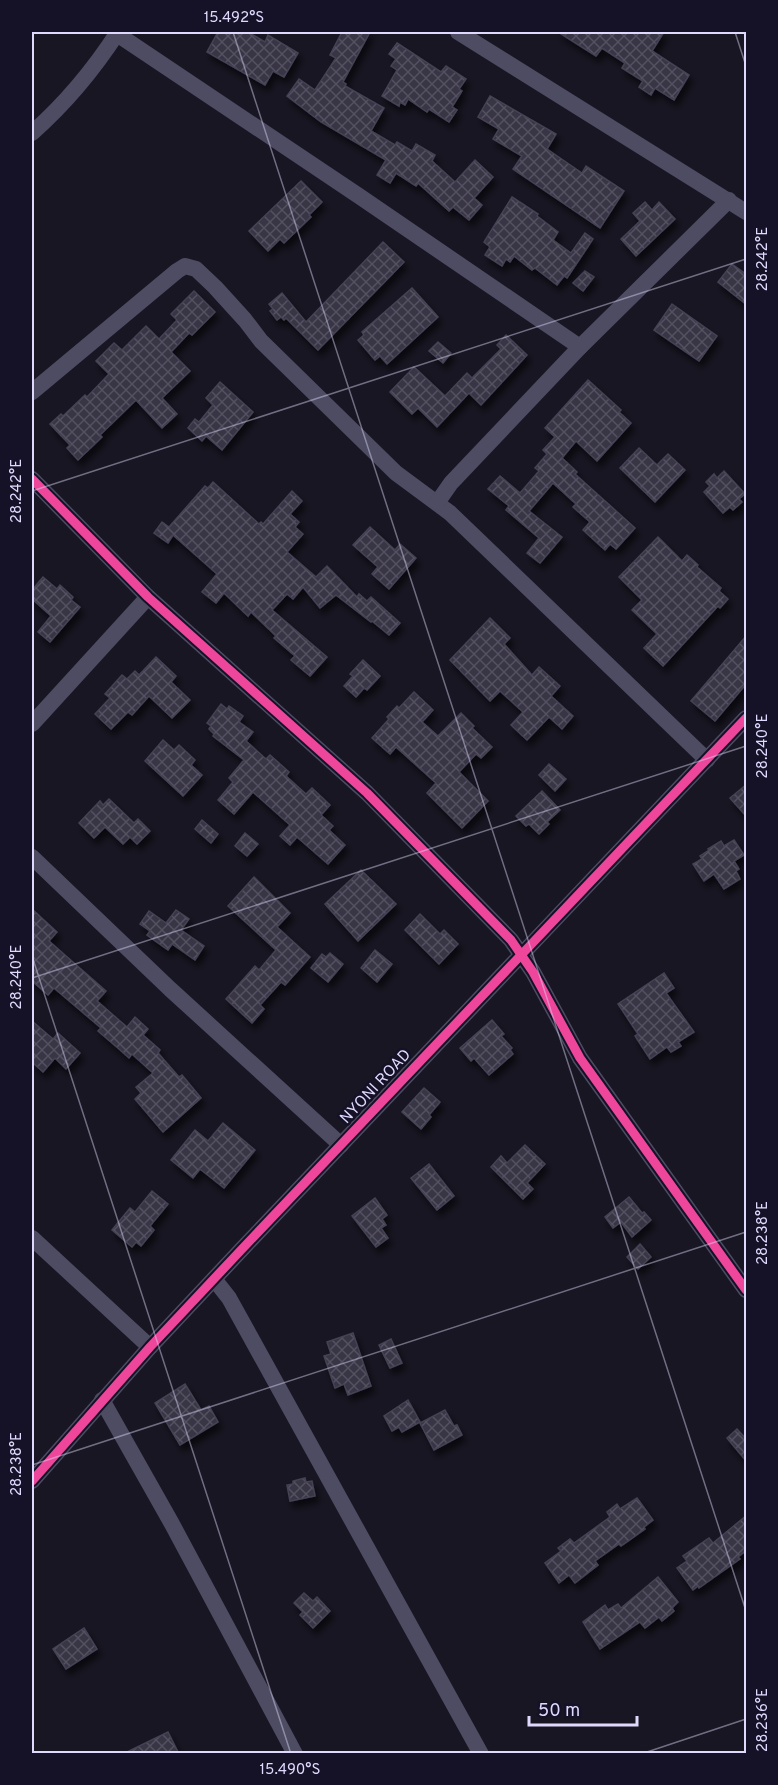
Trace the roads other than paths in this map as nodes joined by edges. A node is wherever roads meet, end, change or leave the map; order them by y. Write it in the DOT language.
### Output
graph roads {
  1 [pos="458,32"];
  2 [pos="118,33"];
  3 [pos="32,133"];
  4 [pos="729,200"];
  5 [pos="747,212"];
  6 [pos="580,347"];
  7 [pos="32,392"];
  8 [pos="32,479"];
  9 [pos="437,503"];
  10 [pos="148,597"];
  11 [pos="747,718"];
  12 [pos="32,724"];
  13 [pos="707,760"];
  14 [pos="32,857"];
  15 [pos="522,955"];
  16 [pos="341,1145"];
  17 [pos="32,1238"];
  18 [pos="214,1279"];
  19 [pos="747,1290"];
  20 [pos="150,1347"];
  21 [pos="102,1400"];
  22 [pos="32,1481"];
  23 [pos="295,1754"];
  24 [pos="481,1754"];
  1 -- 4 [label="street"];
  2 -- 3 [label="street"];
  2 -- 6 [label="street"];
  4 -- 5 [label="street"];
  4 -- 6 [label="street"];
  6 -- 9 [label="street"];
  7 -- 9 [label="street"];
  8 -- 10 [label="street"];
  9 -- 13 [label="street"];
  10 -- 12 [label="street"];
  10 -- 15 [label="street"];
  11 -- 13 [label="street, NYONI ROAD"];
  13 -- 15 [label="street, NYONI ROAD"];
  14 -- 16 [label="street"];
  15 -- 16 [label="street, NYONI ROAD"];
  15 -- 19 [label="street"];
  16 -- 18 [label="street, NYONI ROAD"];
  17 -- 20 [label="street"];
  18 -- 20 [label="street, NYONI ROAD"];
  18 -- 24 [label="street"];
  20 -- 21 [label="street, NYONI ROAD"];
  21 -- 22 [label="street, NYONI ROAD"];
  21 -- 23 [label="street"];
}
